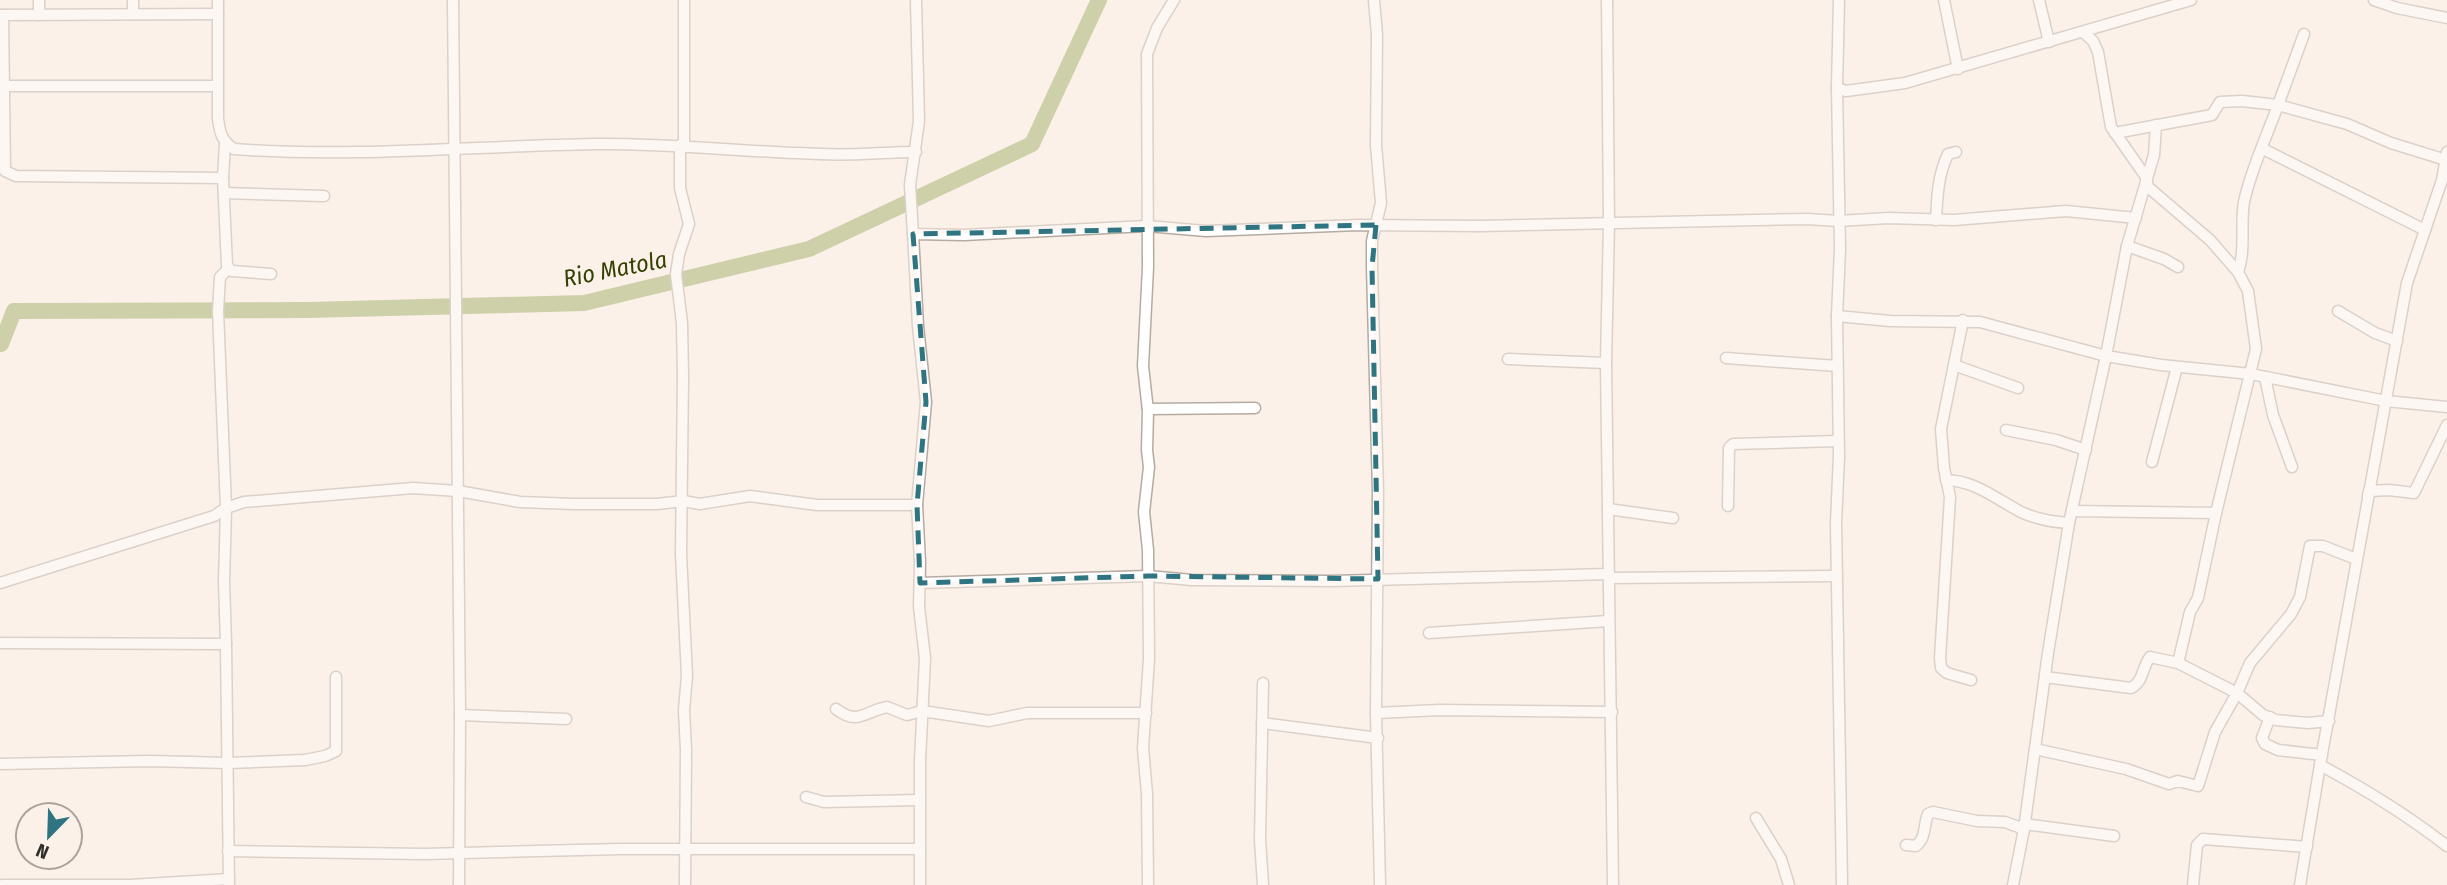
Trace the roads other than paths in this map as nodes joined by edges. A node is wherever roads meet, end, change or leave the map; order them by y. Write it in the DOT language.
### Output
graph roads {
  1 [pos="38,0"];
  2 [pos="132,0"];
  3 [pos="218,0"];
  4 [pos="453,0"];
  5 [pos="684,0"];
  6 [pos="916,0"];
  7 [pos="1174,0"];
  8 [pos="1374,0"];
  9 [pos="1607,0"];
  10 [pos="1839,0"];
  11 [pos="1944,0"];
  12 [pos="2039,0"];
  13 [pos="2191,0"];
  14 [pos="2374,0"];
  15 [pos="133,13"];
  16 [pos="218,14"];
  17 [pos="2,15"];
  18 [pos="39,15"];
  19 [pos="2447,18"];
  20 [pos="2095,28"];
  21 [pos="2082,32"];
  22 [pos="2304,34"];
  23 [pos="2093,41"];
  24 [pos="2049,42"];
  25 [pos="1958,69"];
  26 [pos="4,86"];
  27 [pos="217,86"];
  28 [pos="1842,90"];
  29 [pos="2278,105"];
  30 [pos="2156,125"];
  31 [pos="2115,133"];
  32 [pos="225,143"];
  33 [pos="682,145"];
  34 [pos="2263,149"];
  35 [pos="453,150"];
  36 [pos="916,152"];
  37 [pos="1956,152"];
  38 [pos="2446,160"];
  39 [pos="2146,177"];
  40 [pos="223,178"];
  41 [pos="224,192"];
  42 [pos="2155,194"];
  43 [pos="324,196"];
  44 [pos="2141,201"];
  45 [pos="2136,218"];
  46 [pos="1936,220"];
  47 [pos="1839,221"];
  48 [pos="1609,223"];
  49 [pos="1376,225"];
  50 [pos="1147,226"];
  51 [pos="2425,230"];
  52 [pos="913,234"];
  53 [pos="2127,246"];
  54 [pos="2178,267"];
  55 [pos="228,270"];
  56 [pos="2238,272"];
  57 [pos="271,274"];
  58 [pos="2338,311"];
  59 [pos="1837,316"];
  60 [pos="1963,320"];
  61 [pos="2397,341"];
  62 [pos="2106,356"];
  63 [pos="1727,358"];
  64 [pos="1508,359"];
  65 [pos="1606,363"];
  66 [pos="1954,365"];
  67 [pos="1837,366"];
  68 [pos="2178,367"];
  69 [pos="2251,374"];
  70 [pos="2265,377"];
  71 [pos="2018,388"];
  72 [pos="2386,401"];
  73 [pos="2447,407"];
  74 [pos="1255,408"];
  75 [pos="1148,409"];
  76 [pos="2447,425"];
  77 [pos="2007,430"];
  78 [pos="1838,442"];
  79 [pos="2086,450"];
  80 [pos="2152,462"];
  81 [pos="2292,467"];
  82 [pos="1946,480"];
  83 [pos="458,491"];
  84 [pos="2368,500"];
  85 [pos="683,501"];
  86 [pos="918,505"];
  87 [pos="1728,506"];
  88 [pos="226,508"];
  89 [pos="1608,509"];
  90 [pos="2072,511"];
  91 [pos="2216,513"];
  92 [pos="1673,518"];
  93 [pos="2069,523"];
  94 [pos="2356,559"];
  95 [pos="1148,576"];
  96 [pos="1609,576"];
  97 [pos="1837,576"];
  98 [pos="1378,579"];
  99 [pos="0,583"];
  100 [pos="920,583"];
  101 [pos="1608,621"];
  102 [pos="1429,633"];
  103 [pos="0,643"];
  104 [pos="226,644"];
  105 [pos="2178,663"];
  106 [pos="336,677"];
  107 [pos="2045,677"];
  108 [pos="1971,680"];
  109 [pos="1262,683"];
  110 [pos="2237,694"];
  111 [pos="836,709"];
  112 [pos="922,711"];
  113 [pos="1612,712"];
  114 [pos="1146,713"];
  115 [pos="1376,713"];
  116 [pos="460,715"];
  117 [pos="2270,717"];
  118 [pos="566,719"];
  119 [pos="2329,721"];
  120 [pos="1262,723"];
  121 [pos="2308,723"];
  122 [pos="1378,738"];
  123 [pos="2325,738"];
  124 [pos="2035,749"];
  125 [pos="2321,760"];
  126 [pos="227,763"];
  127 [pos="0,764"];
  128 [pos="806,797"];
  129 [pos="920,800"];
  130 [pos="1756,818"];
  131 [pos="2024,826"];
  132 [pos="2114,836"];
  133 [pos="1906,845"];
  134 [pos="2447,846"];
  135 [pos="2307,847"];
  136 [pos="920,849"];
  137 [pos="685,850"];
  138 [pos="228,851"];
  139 [pos="459,852"];
  140 [pos="229,882"];
  141 [pos="2,885"];
  142 [pos="459,885"];
  143 [pos="685,885"];
  144 [pos="920,885"];
  145 [pos="1148,885"];
  146 [pos="1263,885"];
  147 [pos="1380,885"];
  148 [pos="1613,885"];
  149 [pos="1789,885"];
  150 [pos="1842,885"];
  151 [pos="2013,885"];
  152 [pos="2193,885"];
  153 [pos="2300,885"];
  1 -- 18 [label="street"];
  2 -- 15 [label="street"];
  3 -- 16 [label="street"];
  4 -- 35 [label="street"];
  5 -- 33 [label="street"];
  6 -- 36 [label="street"];
  7 -- 50 [label="street"];
  8 -- 49 [label="street"];
  9 -- 48 [label="street"];
  10 -- 28 [label="street"];
  11 -- 25 [label="street"];
  12 -- 24 [label="street"];
  13 -- 20 [label="street"];
  14 -- 19 [label="street"];
  15 -- 16 [label="street"];
  15 -- 18 [label="street"];
  16 -- 27 [label="street"];
  17 -- 18 [label="street"];
  17 -- 26 [label="street"];
  20 -- 21 [label="street"];
  20 -- 23 [label="street"];
  21 -- 23 [label="street"];
  21 -- 24 [label="street"];
  22 -- 29 [label="street"];
  23 -- 31 [label="street"];
  24 -- 25 [label="street"];
  25 -- 28 [label="street"];
  26 -- 27 [label="street"];
  26 -- 40 [label="street"];
  27 -- 32 [label="street"];
  28 -- 47 [label="street"];
  29 -- 30 [label="street"];
  29 -- 34 [label="street"];
  29 -- 38 [label="street"];
  30 -- 31 [label="street"];
  30 -- 39 [label="street"];
  31 -- 39 [label="street"];
  32 -- 35 [label="street"];
  32 -- 40 [label="street"];
  33 -- 35 [label="street"];
  33 -- 36 [label="street"];
  33 -- 85 [label="street"];
  34 -- 51 [label="street"];
  34 -- 56 [label="street"];
  35 -- 83 [label="street"];
  36 -- 52 [label="street"];
  37 -- 46 [label="street"];
  38 -- 51 [label="street"];
  39 -- 42 [label="street"];
  39 -- 44 [label="street"];
  40 -- 41 [label="street"];
  41 -- 43 [label="street"];
  41 -- 55 [label="street"];
  42 -- 44 [label="street"];
  42 -- 56 [label="street"];
  44 -- 45 [label="street"];
  45 -- 46 [label="street"];
  45 -- 53 [label="street"];
  46 -- 47 [label="street"];
  47 -- 48 [label="street"];
  47 -- 59 [label="street"];
  48 -- 49 [label="street"];
  48 -- 65 [label="street"];
  49 -- 50 [label="street"];
  49 -- 98 [label="street"];
  50 -- 52 [label="street"];
  50 -- 75 [label="street"];
  51 -- 61 [label="street"];
  52 -- 86 [label="street"];
  53 -- 54 [label="street"];
  53 -- 62 [label="street"];
  55 -- 57 [label="street"];
  55 -- 88 [label="street"];
  56 -- 69 [label="street"];
  58 -- 61 [label="street"];
  59 -- 60 [label="street"];
  59 -- 67 [label="street"];
  60 -- 62 [label="street"];
  60 -- 66 [label="street"];
  61 -- 72 [label="street"];
  62 -- 68 [label="street"];
  62 -- 79 [label="street"];
  63 -- 67 [label="street"];
  64 -- 65 [label="street"];
  65 -- 89 [label="street"];
  66 -- 71 [label="street"];
  66 -- 82 [label="street"];
  67 -- 78 [label="street"];
  68 -- 69 [label="street"];
  68 -- 80 [label="street"];
  69 -- 70 [label="street"];
  69 -- 91 [label="street"];
  70 -- 72 [label="street"];
  70 -- 81 [label="street"];
  72 -- 73 [label="street"];
  72 -- 84 [label="street"];
  74 -- 75 [label="street"];
  75 -- 95 [label="street"];
  76 -- 84 [label="street"];
  77 -- 79 [label="street"];
  78 -- 87 [label="street"];
  78 -- 97 [label="street"];
  79 -- 90 [label="street"];
  82 -- 93 [label="street"];
  82 -- 108 [label="street"];
  83 -- 85 [label="street"];
  83 -- 88 [label="street"];
  83 -- 116 [label="street"];
  84 -- 94 [label="street"];
  85 -- 86 [label="street"];
  85 -- 137 [label="street"];
  86 -- 100 [label="street"];
  88 -- 99 [label="street"];
  88 -- 104 [label="street"];
  89 -- 92 [label="street"];
  89 -- 96 [label="street"];
  90 -- 91 [label="street"];
  90 -- 93 [label="street"];
  91 -- 105 [label="street"];
  93 -- 107 [label="street"];
  94 -- 110 [label="street"];
  94 -- 119 [label="street"];
  95 -- 98 [label="street"];
  95 -- 100 [label="street"];
  95 -- 114 [label="street"];
  96 -- 97 [label="street"];
  96 -- 98 [label="street"];
  96 -- 101 [label="street"];
  97 -- 150 [label="street"];
  98 -- 115 [label="street"];
  100 -- 112 [label="street"];
  101 -- 102 [label="street"];
  101 -- 113 [label="street"];
  103 -- 104 [label="street"];
  104 -- 126 [label="street"];
  105 -- 107 [label="street"];
  105 -- 110 [label="street"];
  106 -- 126 [label="street"];
  107 -- 124 [label="street"];
  109 -- 120 [label="street"];
  110 -- 117 [label="street"];
  110 -- 124 [label="street"];
  111 -- 112 [label="street"];
  112 -- 114 [label="street"];
  112 -- 129 [label="street"];
  113 -- 115 [label="street"];
  113 -- 148 [label="street"];
  114 -- 145 [label="street"];
  115 -- 122 [label="street"];
  116 -- 118 [label="street"];
  116 -- 139 [label="street"];
  117 -- 121 [label="street"];
  117 -- 125 [label="street"];
  119 -- 121 [label="street"];
  119 -- 123 [label="street"];
  120 -- 122 [label="street"];
  120 -- 146 [label="street"];
  121 -- 123 [label="street"];
  122 -- 147 [label="street"];
  123 -- 125 [label="street"];
  124 -- 131 [label="street"];
  125 -- 134 [label="street"];
  125 -- 135 [label="street"];
  126 -- 127 [label="street"];
  126 -- 138 [label="street"];
  128 -- 129 [label="street"];
  129 -- 136 [label="street"];
  130 -- 149 [label="street"];
  131 -- 132 [label="street"];
  131 -- 133 [label="street"];
  131 -- 151 [label="street"];
  135 -- 152 [label="street"];
  135 -- 153 [label="street"];
  136 -- 137 [label="street"];
  136 -- 144 [label="street"];
  137 -- 139 [label="street"];
  137 -- 143 [label="street"];
  138 -- 139 [label="street"];
  138 -- 140 [label="street"];
  139 -- 142 [label="street"];
  140 -- 141 [label="street"];
}
